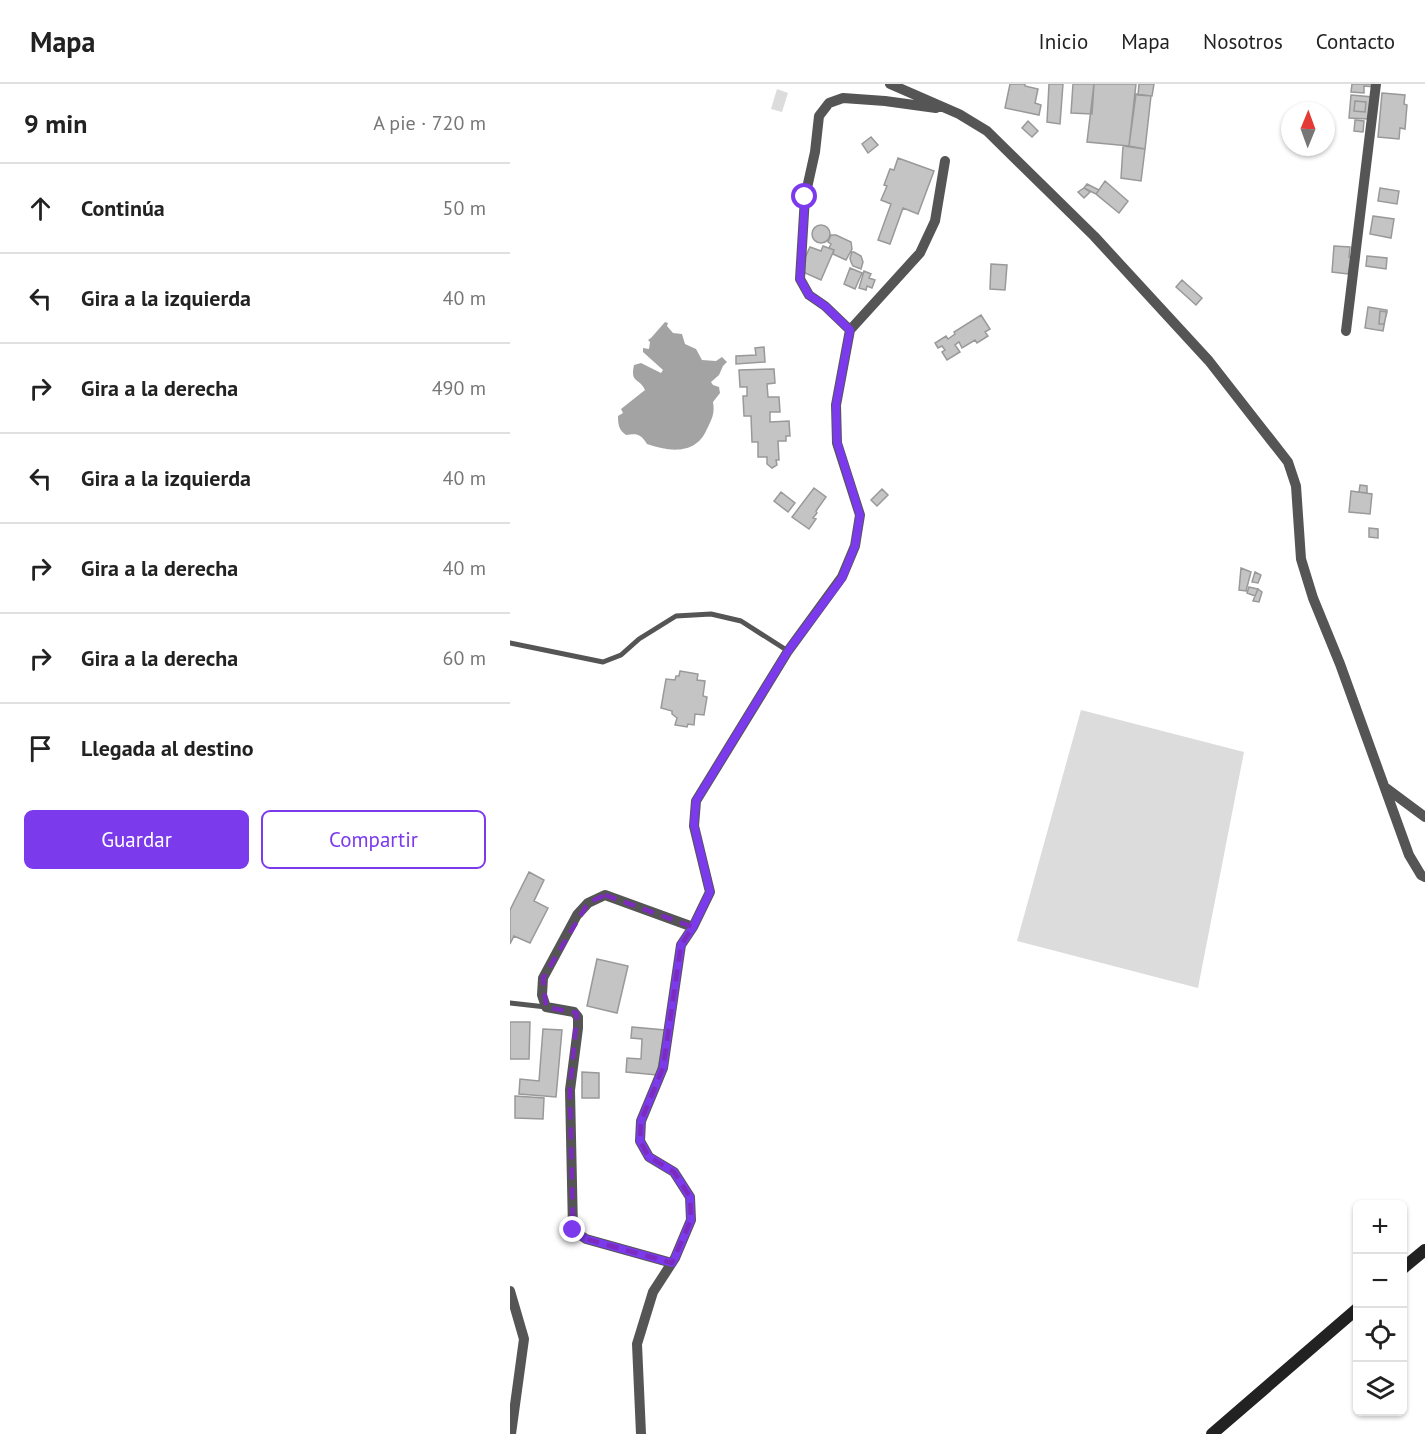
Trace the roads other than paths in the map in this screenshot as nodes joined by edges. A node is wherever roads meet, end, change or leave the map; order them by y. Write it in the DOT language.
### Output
graph roads {
  1 [pos="890,84"];
  2 [pos="1376,84"];
  3 [pos="949,110"];
  4 [pos="945,160"];
  5 [pos="850,330"];
  6 [pos="1346,331"];
  7 [pos="510,643"];
  8 [pos="788,651"];
  9 [pos="1386,788"];
  10 [pos="1425,817"];
  11 [pos="1425,877"];
  12 [pos="693,927"];
  13 [pos="510,1003"];
  14 [pos="546,1007"];
  15 [pos="1425,1250"];
  16 [pos="672,1263"];
  17 [pos="1407,1265"];
  18 [pos="510,1291"];
  19 [pos="1353,1312"];
  20 [pos="511,1434"];
  21 [pos="641,1434"];
  22 [pos="1212,1434"];
  1 -- 3 [label="street"];
  2 -- 6 [label="street"];
  3 -- 5 [label="street"];
  3 -- 9 [label="street"];
  4 -- 5 [label="street"];
  5 -- 8 [label="street"];
  7 -- 8 [label="lane"];
  8 -- 12 [label="street"];
  9 -- 10 [label="street"];
  9 -- 11 [label="street"];
  12 -- 14 [label="street"];
  12 -- 16 [label="street"];
  13 -- 14 [label="lane"];
  14 -- 16 [label="street"];
  15 -- 17 [label="main road"];
  16 -- 21 [label="street"];
  18 -- 20 [label="street"];
  19 -- 22 [label="main road"];
}
